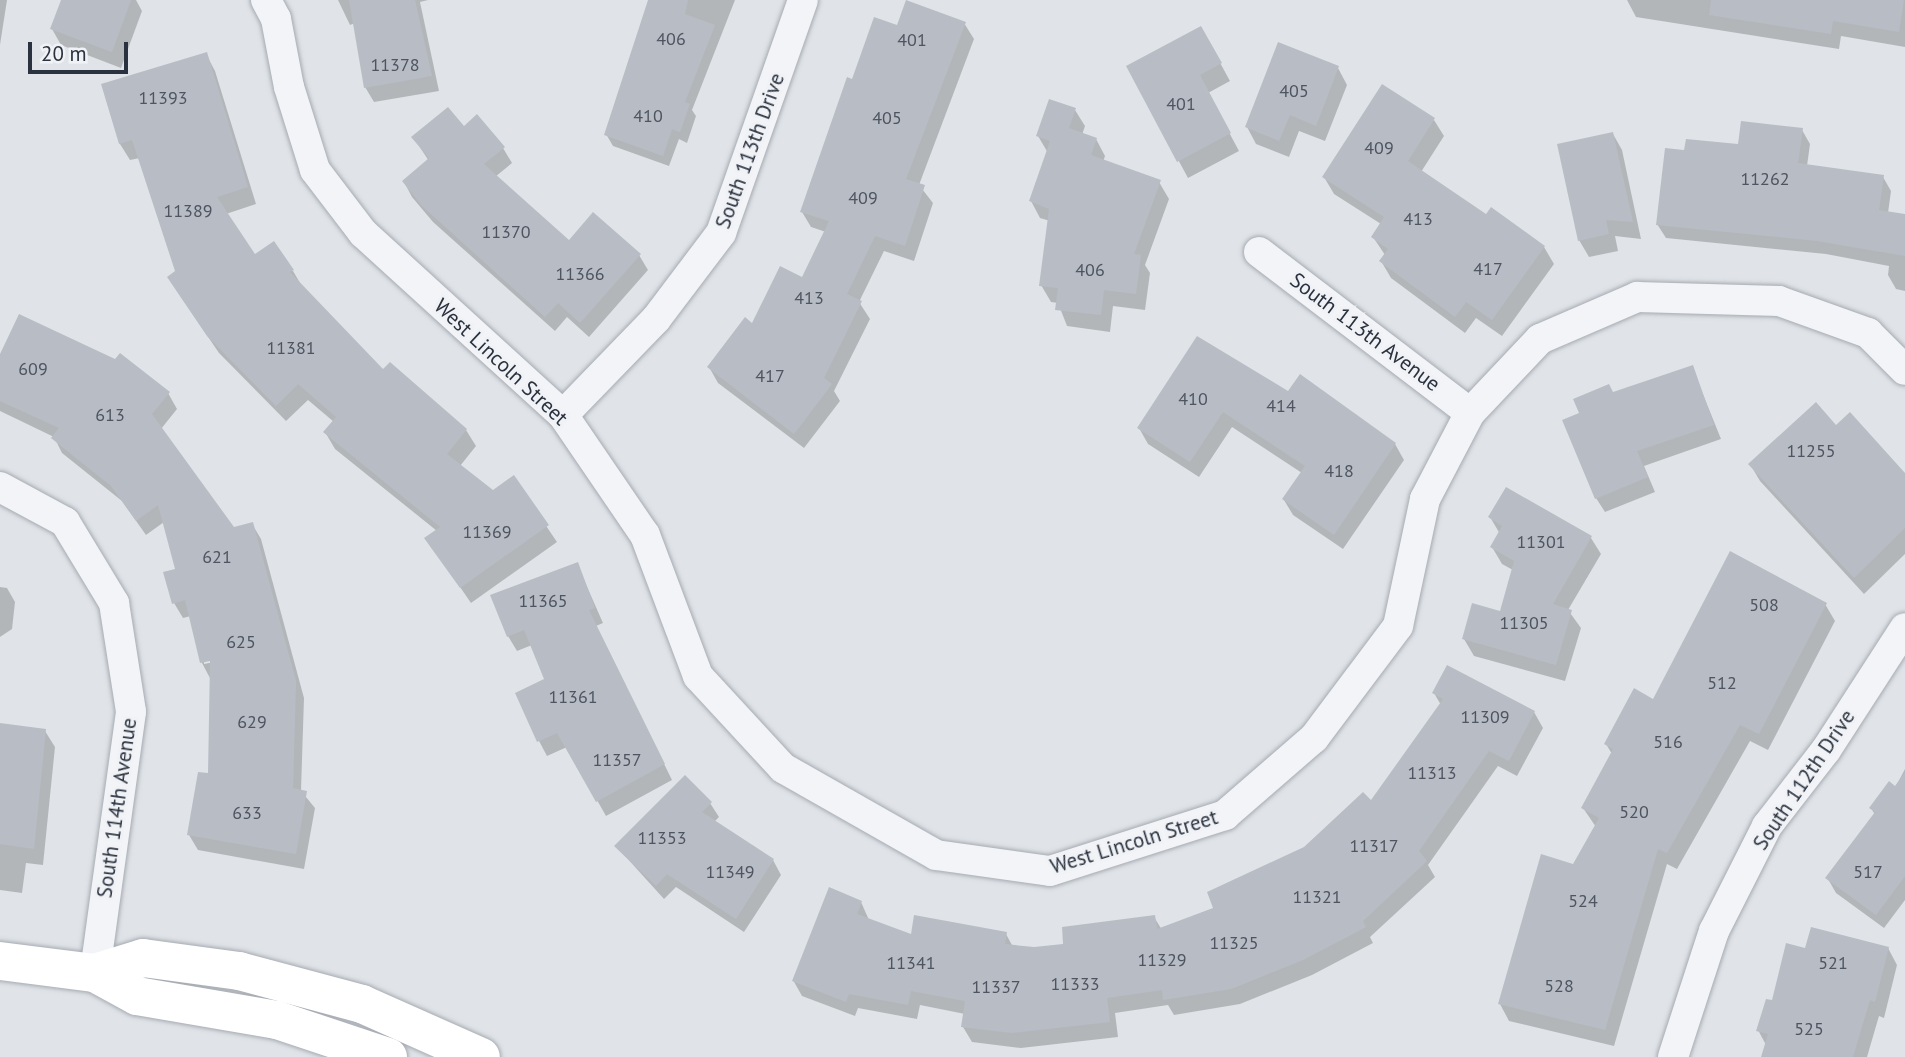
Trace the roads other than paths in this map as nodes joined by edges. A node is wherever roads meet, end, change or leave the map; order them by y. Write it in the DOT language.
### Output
graph roads {
  1 [pos="266,0"];
  2 [pos="803,0"];
  3 [pos="1259,252"];
  4 [pos="1905,370"];
  5 [pos="1470,412"];
  6 [pos="563,415"];
  7 [pos="0,487"];
  8 [pos="1905,628"];
  9 [pos="0,961"];
  10 [pos="94,973"];
  11 [pos="388,1057"];
  12 [pos="481,1057"];
  13 [pos="1673,1057"];
  1 -- 6 [label="street, West Lincoln Street"];
  2 -- 6 [label="street, South 113th Drive"];
  3 -- 5 [label="street, South 113th Avenue"];
  4 -- 5 [label="street, West Lincoln Street"];
  5 -- 6 [label="street, West Lincoln Street"];
  7 -- 10 [label="street, South 114th Avenue"];
  8 -- 13 [label="street, South 112th Drive"];
  9 -- 10 [label="street"];
  10 -- 11 [label="street"];
  10 -- 12 [label="street"];
}
